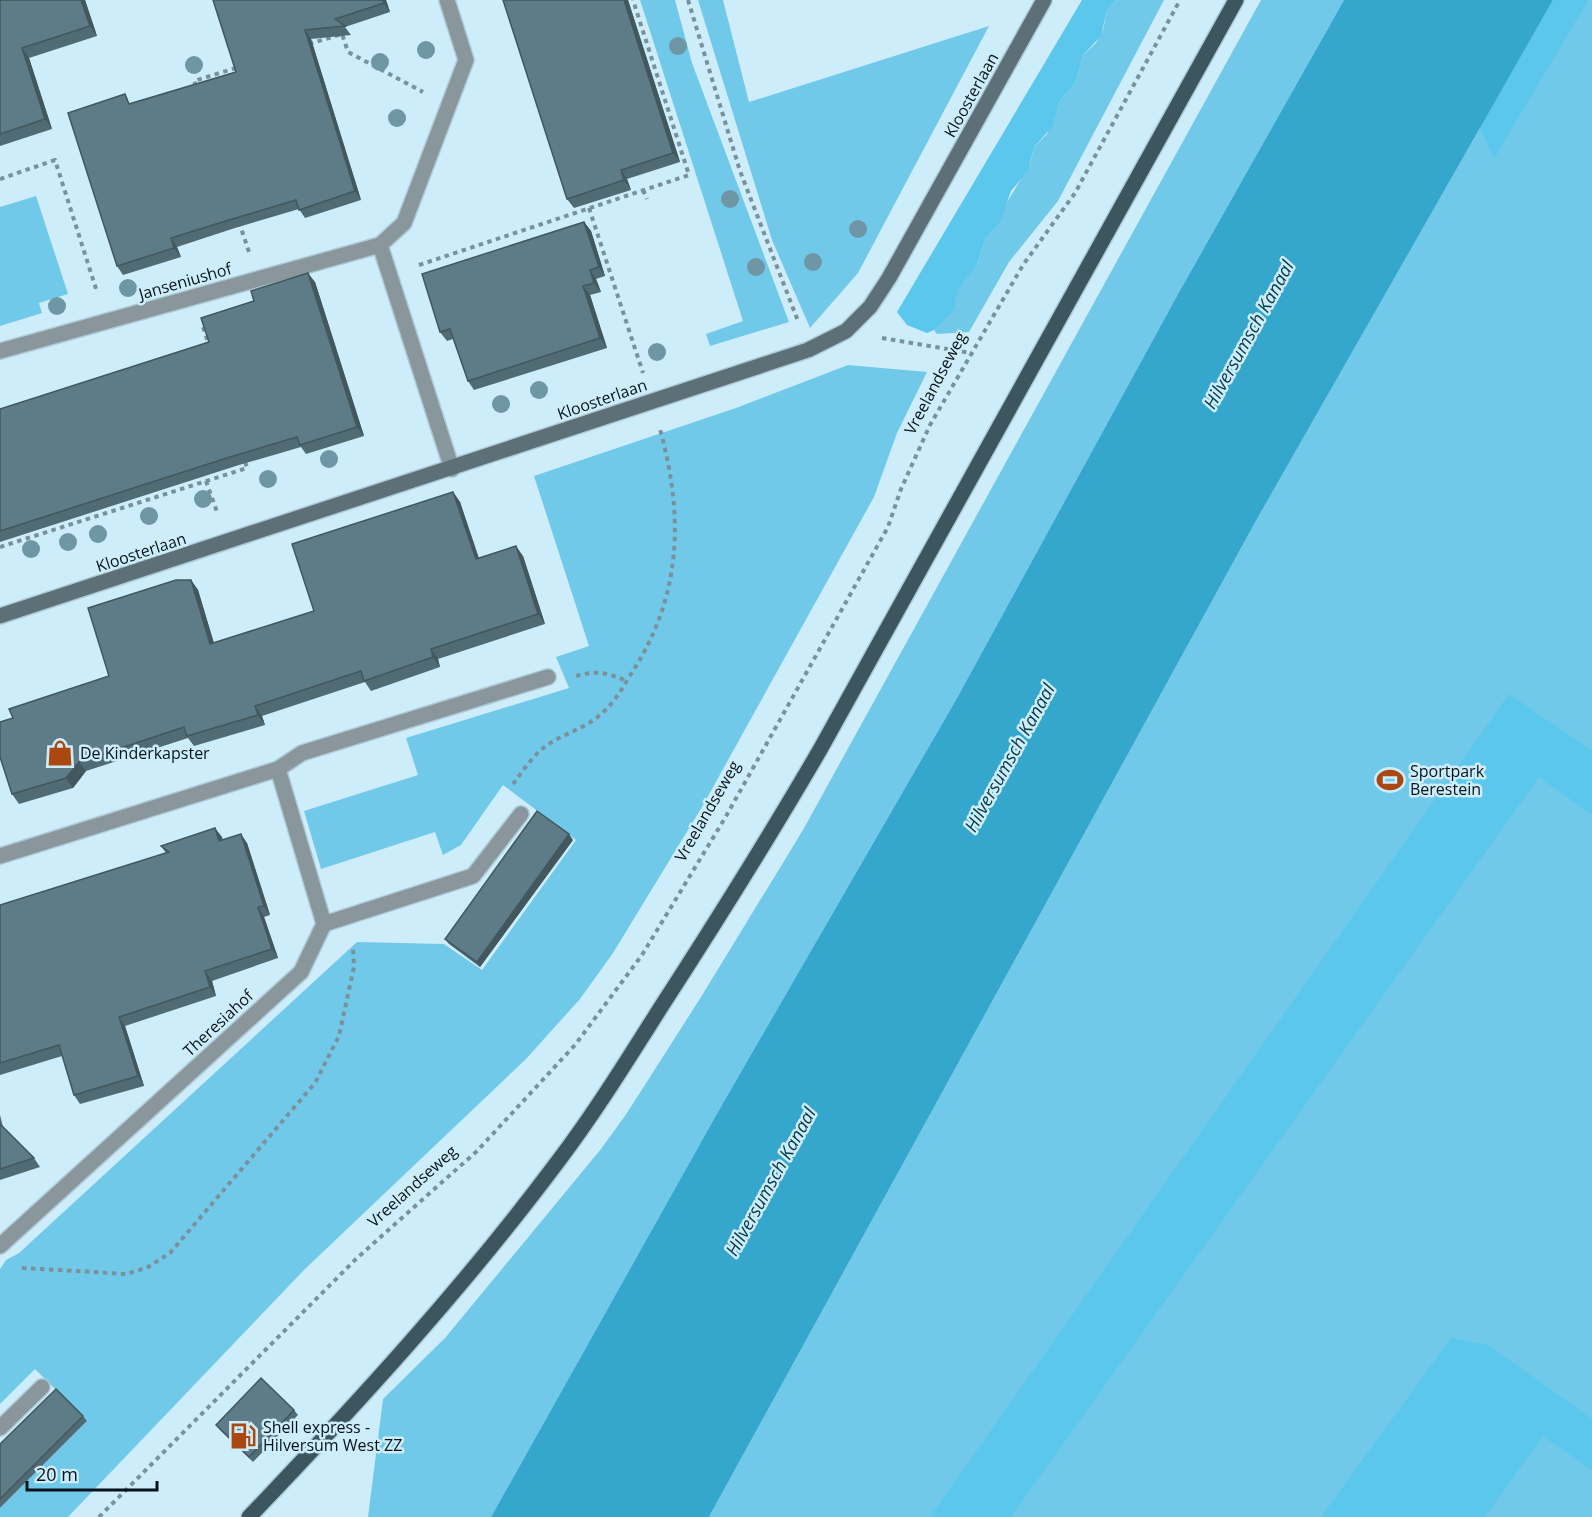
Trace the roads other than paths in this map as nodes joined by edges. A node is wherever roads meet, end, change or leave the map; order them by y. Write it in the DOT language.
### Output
graph roads {
  1 [pos="447,0"];
  2 [pos="1044,0"];
  3 [pos="1236,0"];
  4 [pos="380,245"];
  5 [pos="0,351"];
  6 [pos="452,468"];
  7 [pos="0,616"];
  8 [pos="548,677"];
  9 [pos="278,769"];
  10 [pos="521,814"];
  11 [pos="0,856"];
  12 [pos="324,924"];
  13 [pos="2,1245"];
  14 [pos="42,1387"];
  15 [pos="0,1428"];
  16 [pos="249,1517"];
  1 -- 4 [label="street, Janseniushof"];
  2 -- 6 [label="street, Kloosterlaan"];
  3 -- 16 [label="main road"];
  4 -- 5 [label="street, Janseniushof"];
  4 -- 6 [label="street"];
  6 -- 7 [label="street, Kloosterlaan"];
  8 -- 9 [label="street"];
  9 -- 11 [label="street"];
  9 -- 12 [label="street"];
  10 -- 12 [label="street"];
  12 -- 13 [label="street, Theresiahof"];
  14 -- 15 [label="street"];
}
